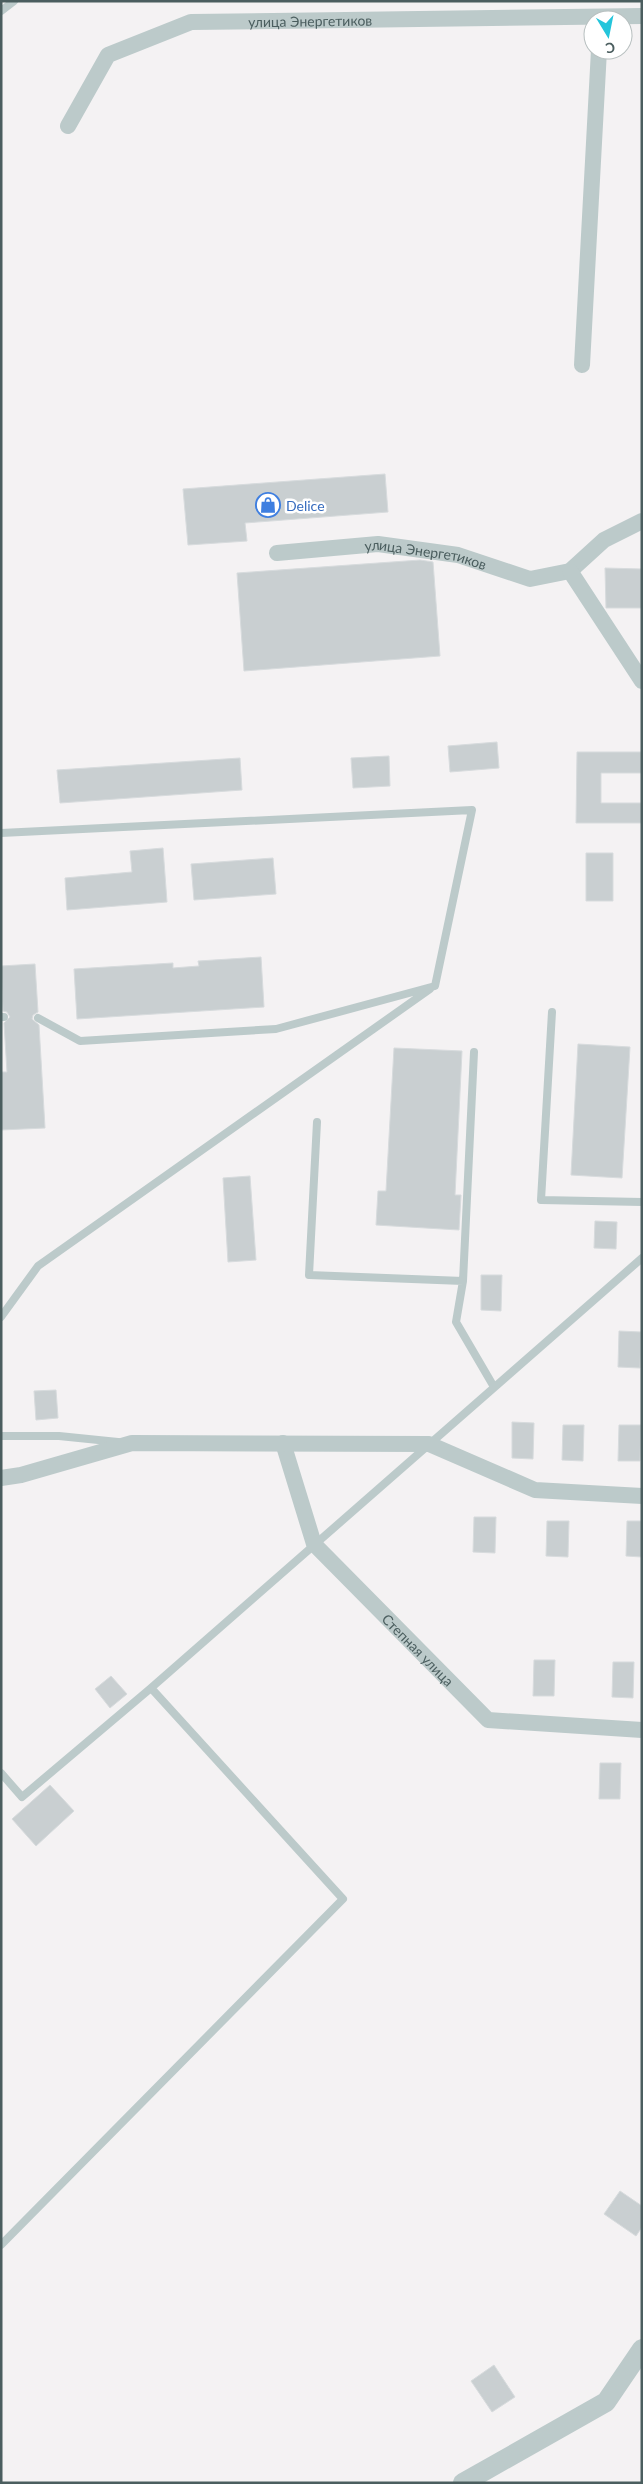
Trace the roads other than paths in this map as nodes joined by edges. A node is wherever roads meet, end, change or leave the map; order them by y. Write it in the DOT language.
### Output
graph roads {
  1 [pos="14,1"];
  2 [pos="1,11"];
  3 [pos="583,18"];
  4 [pos="598,60"];
  5 [pos="68,126"];
  6 [pos="582,365"];
  7 [pos="642,521"];
  8 [pos="277,553"];
  9 [pos="570,572"];
  10 [pos="642,682"];
  11 [pos="1,833"];
  12 [pos="435,986"];
  13 [pos="552,1012"];
  14 [pos="38,1018"];
  15 [pos="474,1052"];
  16 [pos="317,1122"];
  17 [pos="642,1202"];
  18 [pos="642,1258"];
  19 [pos="463,1281"];
  20 [pos="1,1317"];
  21 [pos="494,1387"];
  22 [pos="1,1436"];
  23 [pos="132,1443"];
  24 [pos="282,1443"];
  25 [pos="429,1444"];
  26 [pos="1,1478"];
  27 [pos="642,1496"];
  28 [pos="314,1544"];
  29 [pos="151,1688"];
  30 [pos="642,1730"];
  31 [pos="1,1774"];
  32 [pos="1,2245"];
  33 [pos="642,2349"];
  34 [pos="463,2483"];
  1 -- 2 [label="lane"];
  3 -- 5 [label="street, улица Энергетиков"];
  4 -- 6 [label="street"];
  7 -- 9 [label="street"];
  8 -- 9 [label="street, улица Энергетиков"];
  9 -- 10 [label="street"];
  11 -- 12 [label="lane"];
  12 -- 14 [label="lane"];
  12 -- 20 [label="lane"];
  13 -- 17 [label="lane"];
  15 -- 19 [label="lane"];
  16 -- 19 [label="lane"];
  18 -- 21 [label="lane"];
  19 -- 21 [label="lane"];
  21 -- 25 [label="lane"];
  22 -- 23 [label="lane"];
  23 -- 24 [label="street"];
  23 -- 26 [label="street"];
  24 -- 25 [label="street"];
  24 -- 28 [label="street, Степная улица"];
  25 -- 27 [label="street"];
  25 -- 28 [label="lane"];
  28 -- 29 [label="lane"];
  28 -- 30 [label="street, Степная улица"];
  29 -- 31 [label="lane"];
  29 -- 32 [label="lane"];
  33 -- 34 [label="street"];
}
